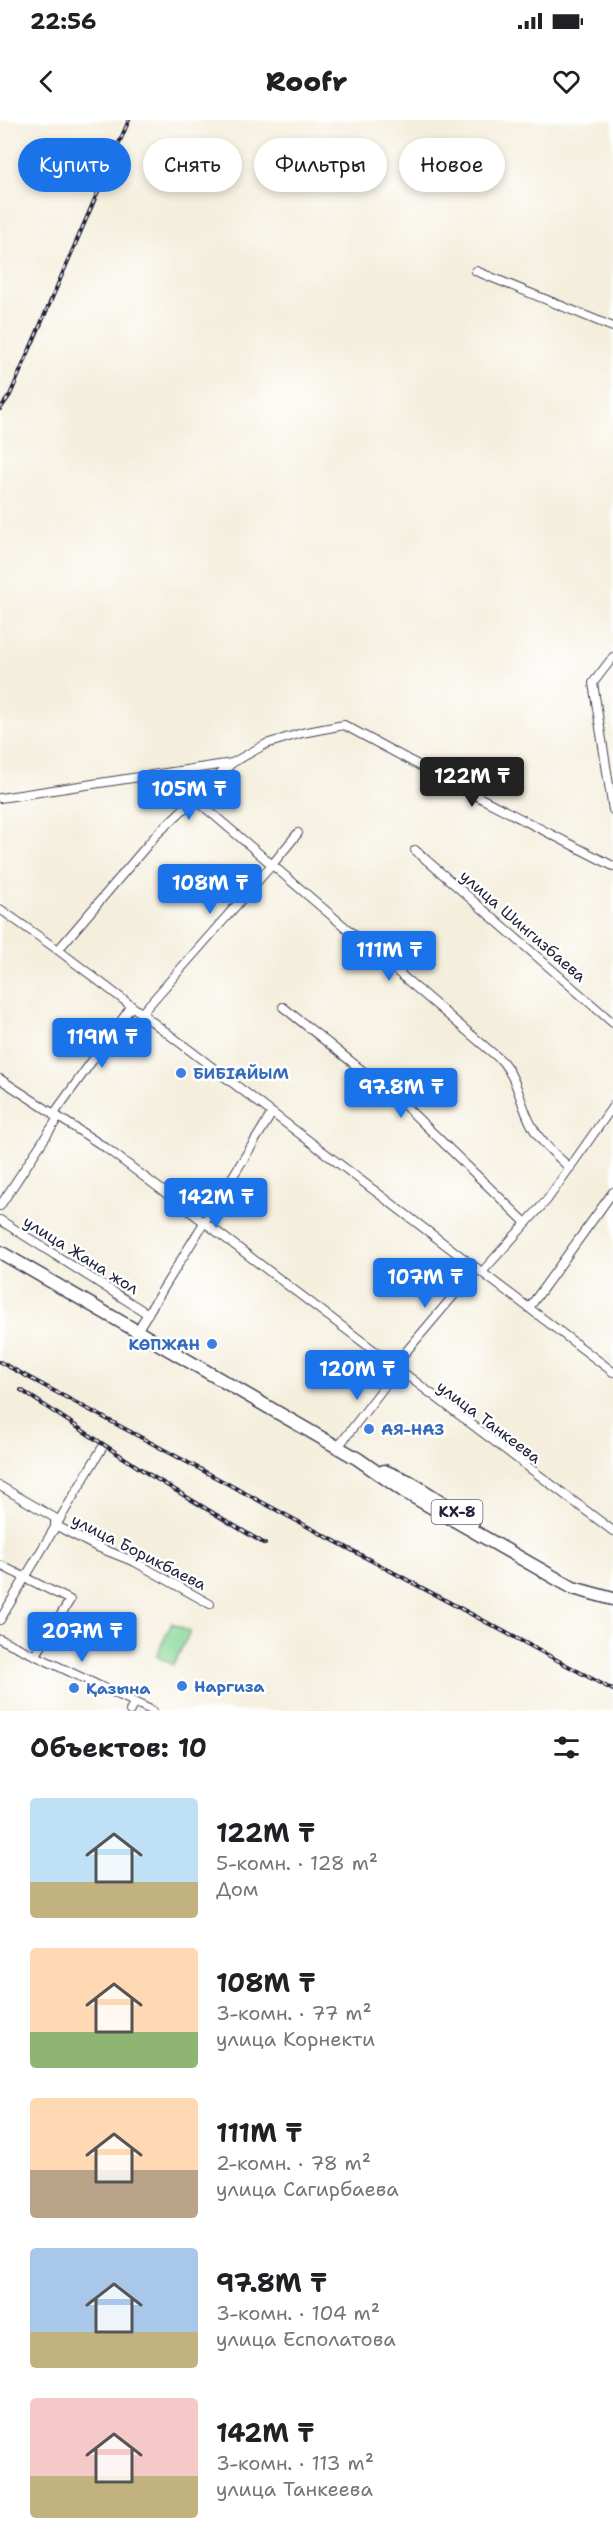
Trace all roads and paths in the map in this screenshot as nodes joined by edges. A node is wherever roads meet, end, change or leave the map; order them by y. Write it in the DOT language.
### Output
graph roads {
  1 [pos="476,271"];
  2 [pos="613,327"];
  3 [pos="613,657"];
  4 [pos="232,763"];
  5 [pos="0,798"];
  6 [pos="195,799"];
  7 [pos="613,810"];
  8 [pos="298,833"];
  9 [pos="415,850"];
  10 [pos="271,866"];
  11 [pos="613,866"];
  12 [pos="0,909"];
  13 [pos="58,951"];
  14 [pos="283,1007"];
  15 [pos="131,1008"];
  16 [pos="141,1014"];
  17 [pos="613,1023"];
  18 [pos="0,1079"];
  19 [pos="613,1106"];
  20 [pos="272,1113"];
  21 [pos="55,1117"];
  22 [pos="570,1168"];
  23 [pos="613,1192"];
  24 [pos="0,1206"];
  25 [pos="0,1220"];
  26 [pos="205,1222"];
  27 [pos="526,1222"];
  28 [pos="0,1251"];
  29 [pos="479,1270"];
  30 [pos="529,1308"];
  31 [pos="148,1314"];
  32 [pos="137,1331"];
  33 [pos="395,1368"];
  34 [pos="613,1372"];
  35 [pos="102,1448"];
  36 [pos="338,1448"];
  37 [pos="0,1486"];
  38 [pos="56,1525"];
  39 [pos="613,1531"];
  40 [pos="0,1565"];
  41 [pos="24,1578"];
  42 [pos="613,1599"];
  43 [pos="210,1604"];
  44 [pos="0,1620"];
  45 [pos="0,1639"];
  46 [pos="36,1655"];
  47 [pos="134,1702"];
  48 [pos="130,1711"];
  49 [pos="153,1711"];
  1 -- 2 [label="street"];
  3 -- 7 [label="street"];
  4 -- 5 [label="street"];
  4 -- 6 [label="street"];
  4 -- 11 [label="street"];
  6 -- 10 [label="street"];
  6 -- 13 [label="street"];
  8 -- 10 [label="street"];
  9 -- 17 [label="street, улица Шингизбаева"];
  10 -- 16 [label="street"];
  10 -- 22 [label="street"];
  12 -- 13 [label="street"];
  13 -- 15 [label="street"];
  14 -- 27 [label="street"];
  15 -- 16 [label="street"];
  15 -- 21 [label="street"];
  16 -- 20 [label="street"];
  18 -- 21 [label="street, улица Танкеева"];
  19 -- 22 [label="street"];
  20 -- 26 [label="street"];
  20 -- 29 [label="street"];
  21 -- 24 [label="street"];
  21 -- 26 [label="street, улица Танкеева"];
  22 -- 27 [label="street"];
  23 -- 30 [label="street"];
  25 -- 31 [label="street, улица Жана жол"];
  26 -- 31 [label="street"];
  26 -- 33 [label="street, улица Танкеева"];
  27 -- 29 [label="street"];
  28 -- 32 [label="main road, КХ-8"];
  29 -- 30 [label="street"];
  29 -- 33 [label="street"];
  30 -- 34 [label="street"];
  31 -- 32 [label="street"];
  32 -- 36 [label="main road, КХ-8"];
  33 -- 36 [label="street"];
  33 -- 39 [label="street, улица Танкеева"];
  35 -- 38 [label="street"];
  36 -- 42 [label="main road, КХ-8"];
  37 -- 38 [label="street, улица Борикбаева"];
  38 -- 41 [label="street"];
  38 -- 43 [label="street, улица Борикбаева"];
  40 -- 41 [label="street"];
  41 -- 44 [label="street"];
  41 -- 46 [label="street"];
  45 -- 46 [label="street"];
  46 -- 47 [label="street"];
  47 -- 48 [label="street"];
  47 -- 49 [label="street"];
}
